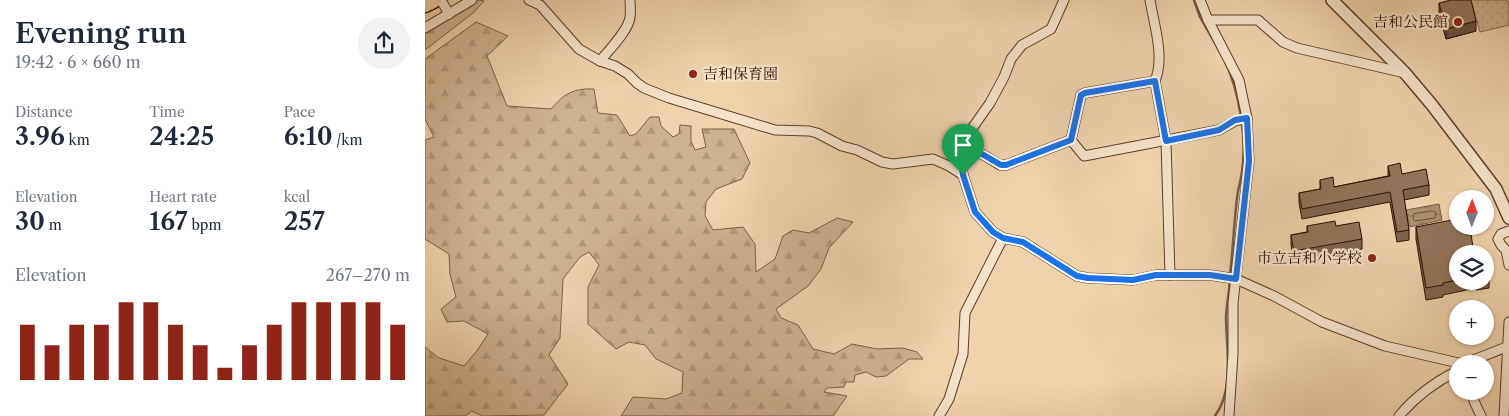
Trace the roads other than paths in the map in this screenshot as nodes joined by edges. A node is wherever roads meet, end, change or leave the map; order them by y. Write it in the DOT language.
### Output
graph roads {
  1 [pos="433,0"];
  2 [pos="441,0"];
  3 [pos="472,0"];
  4 [pos="529,0"];
  5 [pos="630,0"];
  6 [pos="1064,0"];
  7 [pos="1150,0"];
  8 [pos="1200,0"];
  9 [pos="1332,0"];
  10 [pos="425,4"];
  11 [pos="448,12"];
  12 [pos="1208,20"];
  13 [pos="425,28"];
  14 [pos="600,61"];
  15 [pos="1405,73"];
  16 [pos="1155,81"];
  17 [pos="1247,118"];
  18 [pos="1071,140"];
  19 [pos="1166,141"];
  20 [pos="959,147"];
  21 [pos="963,175"];
  22 [pos="1509,218"];
  23 [pos="1509,231"];
  24 [pos="1003,238"];
  25 [pos="1509,265"];
  26 [pos="1170,275"];
  27 [pos="1236,279"];
  28 [pos="1509,322"];
  29 [pos="1509,346"];
  30 [pos="1486,355"];
  31 [pos="1449,361"];
  32 [pos="1449,375"];
  33 [pos="1474,401"];
  34 [pos="1227,415"];
  35 [pos="939,416"];
  36 [pos="1399,416"];
  37 [pos="1481,416"];
  38 [pos="1504,416"];
  1 -- 10 [label="highway"];
  2 -- 11 [label="street"];
  3 -- 11 [label="street"];
  4 -- 14 [label="street"];
  5 -- 14 [label="street"];
  6 -- 20 [label="street"];
  7 -- 16 [label="street"];
  8 -- 12 [label="street"];
  9 -- 15 [label="street"];
  11 -- 13 [label="street"];
  12 -- 15 [label="street"];
  12 -- 17 [label="street"];
  14 -- 21 [label="street"];
  15 -- 22 [label="street"];
  16 -- 18 [label="street"];
  16 -- 19 [label="street"];
  17 -- 19 [label="street"];
  17 -- 27 [label="street"];
  18 -- 19 [label="street"];
  18 -- 20 [label="street"];
  19 -- 26 [label="street"];
  20 -- 21 [label="street"];
  21 -- 24 [label="street"];
  23 -- 25 [label="street"];
  24 -- 26 [label="street"];
  24 -- 35 [label="street"];
  26 -- 27 [label="street"];
  27 -- 31 [label="street"];
  27 -- 34 [label="street"];
  28 -- 29 [label="street"];
  29 -- 30 [label="street"];
  29 -- 38 [label="street"];
  32 -- 36 [label="street"];
  33 -- 37 [label="street"];
}
